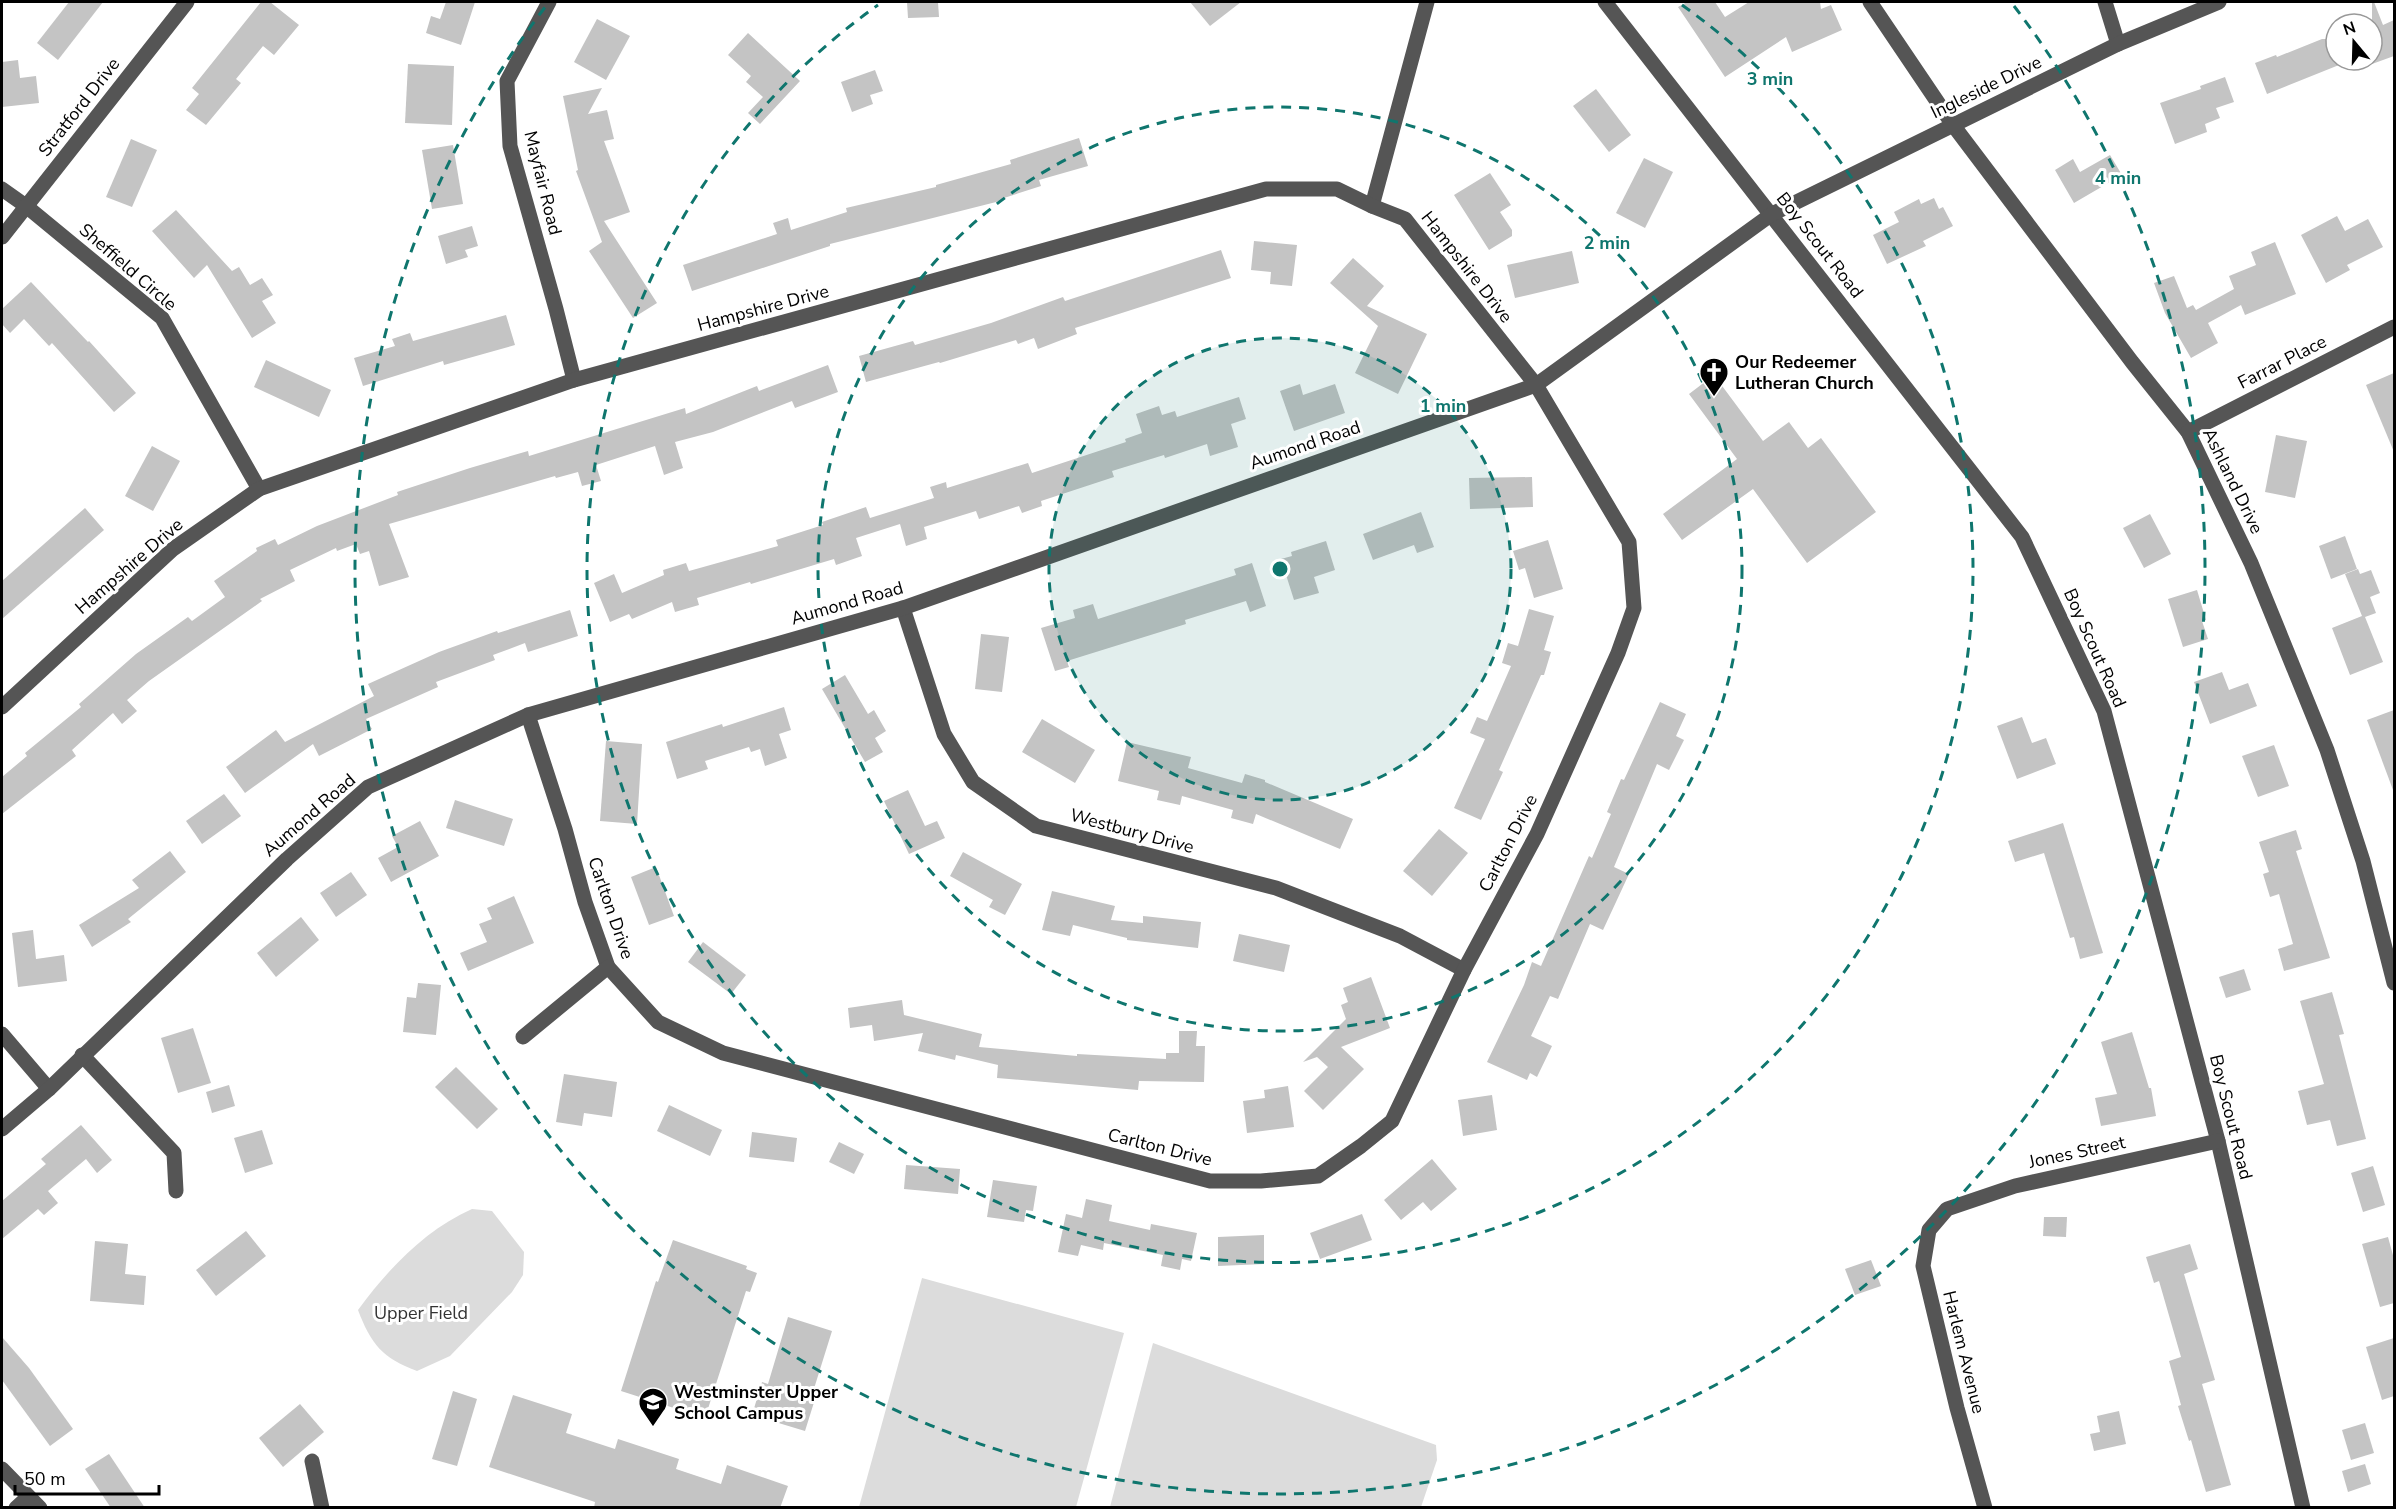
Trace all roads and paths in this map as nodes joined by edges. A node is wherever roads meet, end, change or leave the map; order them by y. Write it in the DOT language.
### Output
graph roads {
  1 [pos="187,2"];
  2 [pos="549,2"];
  3 [pos="1427,2"];
  4 [pos="1605,2"];
  5 [pos="1870,2"];
  6 [pos="2105,2"];
  7 [pos="2219,2"];
  8 [pos="2118,44"];
  9 [pos="1953,125"];
  10 [pos="2,189"];
  11 [pos="26,206"];
  12 [pos="1372,206"];
  13 [pos="1772,214"];
  14 [pos="2,237"];
  15 [pos="2394,327"];
  16 [pos="574,380"];
  17 [pos="1536,385"];
  18 [pos="2188,432"];
  19 [pos="259,489"];
  20 [pos="903,608"];
  21 [pos="2,707"];
  22 [pos="528,715"];
  23 [pos="608,967"];
  24 [pos="1464,970"];
  25 [pos="2394,983"];
  26 [pos="2,1034"];
  27 [pos="523,1037"];
  28 [pos="82,1055"];
  29 [pos="49,1089"];
  30 [pos="2,1129"];
  31 [pos="2218,1141"];
  32 [pos="176,1191"];
  33 [pos="1947,1209"];
  34 [pos="312,1461"];
  35 [pos="2,1469"];
  36 [pos="28,1497"];
  37 [pos="2300,1507"];
  38 [pos="16,1508"];
  39 [pos="40,1508"];
  40 [pos="322,1508"];
  41 [pos="1985,1508"];
  1 -- 11 [label="street, Stratford Drive"];
  2 -- 16 [label="street, Mayfair Road"];
  3 -- 12 [label="street"];
  4 -- 13 [label="street, Boy Scout Road"];
  5 -- 9 [label="street, Ashland Drive"];
  6 -- 8 [label="street"];
  7 -- 8 [label="street, Ingleside Drive"];
  8 -- 9 [label="street, Ingleside Drive"];
  9 -- 13 [label="street, Ingleside Drive"];
  9 -- 18 [label="street, Ashland Drive"];
  10 -- 11 [label="street, Sheffield Circle"];
  11 -- 14 [label="street, Stratford Drive"];
  11 -- 19 [label="street, Sheffield Circle"];
  12 -- 16 [label="street, Hampshire Drive"];
  12 -- 17 [label="street, Hampshire Drive"];
  13 -- 17 [label="street, Aumond Road"];
  13 -- 31 [label="street, Boy Scout Road"];
  15 -- 18 [label="street, Farrar Place"];
  16 -- 19 [label="street, Hampshire Drive"];
  17 -- 20 [label="street, Aumond Road"];
  17 -- 24 [label="street, Carlton Drive"];
  18 -- 25 [label="street, Ashland Drive"];
  19 -- 21 [label="street, Hampshire Drive"];
  20 -- 22 [label="street, Aumond Road"];
  20 -- 24 [label="street, Westbury Drive"];
  22 -- 23 [label="street, Carlton Drive"];
  22 -- 28 [label="street, Aumond Road"];
  23 -- 24 [label="street, Carlton Drive"];
  23 -- 27 [label="street"];
  26 -- 29 [label="street"];
  28 -- 29 [label="street, Aumond Road"];
  28 -- 32 [label="street"];
  29 -- 30 [label="street, Aumond Road"];
  31 -- 33 [label="street, Jones Street"];
  31 -- 37 [label="street, Boy Scout Road"];
  33 -- 41 [label="street, Harlem Avenue"];
  34 -- 40 [label="street"];
  35 -- 36 [label="street"];
  36 -- 38 [label="street"];
  36 -- 39 [label="street"];
}
